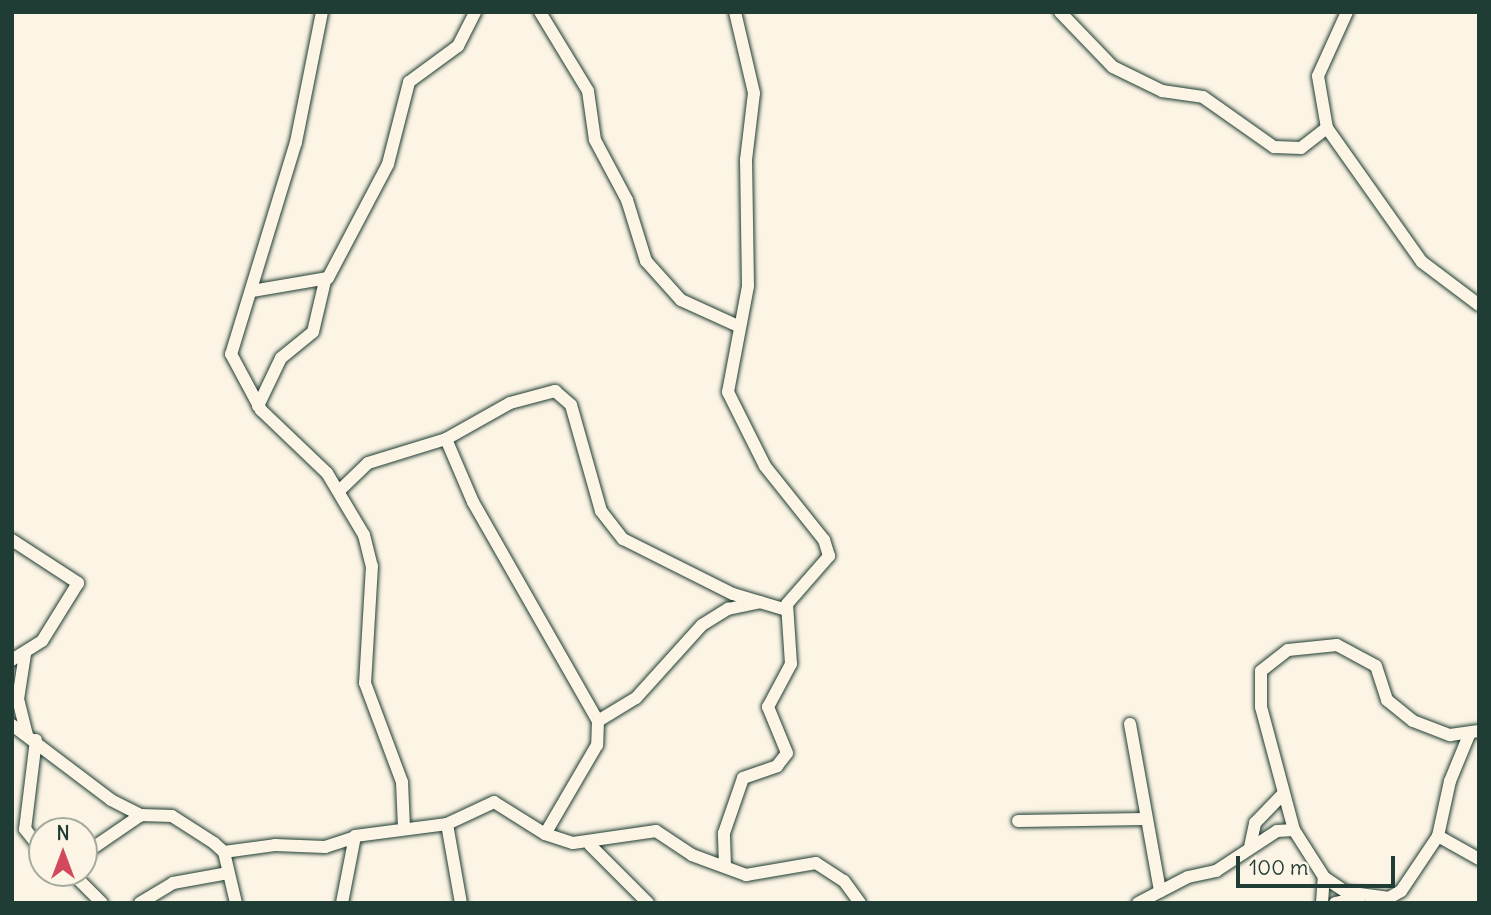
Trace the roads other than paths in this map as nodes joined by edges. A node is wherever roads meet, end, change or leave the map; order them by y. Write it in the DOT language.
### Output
graph roads {
  1 [pos="322,12"];
  2 [pos="475,12"];
  3 [pos="540,12"];
  4 [pos="734,12"];
  5 [pos="1060,12"];
  6 [pos="1333,12"];
  7 [pos="1347,12"];
  8 [pos="1339,30"];
  9 [pos="1327,128"];
  10 [pos="325,281"];
  11 [pos="252,292"];
  12 [pos="1479,305"];
  13 [pos="738,326"];
  14 [pos="258,406"];
  15 [pos="446,439"];
  16 [pos="339,491"];
  17 [pos="12,540"];
  18 [pos="760,602"];
  19 [pos="786,610"];
  20 [pos="25,654"];
  21 [pos="12,660"];
  22 [pos="598,721"];
  23 [pos="1130,724"];
  24 [pos="12,725"];
  25 [pos="1474,733"];
  26 [pos="32,737"];
  27 [pos="1283,794"];
  28 [pos="141,815"];
  29 [pos="1145,819"];
  30 [pos="1018,821"];
  31 [pos="447,824"];
  32 [pos="404,827"];
  33 [pos="1294,830"];
  34 [pos="28,833"];
  35 [pos="545,834"];
  36 [pos="1438,836"];
  37 [pos="353,838"];
  38 [pos="98,844"];
  39 [pos="590,845"];
  40 [pos="1250,847"];
  41 [pos="224,852"];
  42 [pos="1479,859"];
  43 [pos="725,866"];
  44 [pos="228,873"];
  45 [pos="1324,877"];
  46 [pos="86,887"];
  47 [pos="1160,891"];
  48 [pos="1362,897"];
  49 [pos="102,903"];
  50 [pos="139,903"];
  51 [pos="236,903"];
  52 [pos="342,903"];
  53 [pos="461,903"];
  54 [pos="648,903"];
  55 [pos="860,903"];
  56 [pos="1138,903"];
  57 [pos="1322,903"];
  58 [pos="1335,903"];
  1 -- 11 [label="street"];
  2 -- 10 [label="street"];
  3 -- 13 [label="street"];
  4 -- 13 [label="street"];
  5 -- 9 [label="street"];
  6 -- 8 [label="street"];
  7 -- 8 [label="street"];
  8 -- 9 [label="street"];
  9 -- 12 [label="street"];
  10 -- 11 [label="street"];
  10 -- 14 [label="street"];
  11 -- 14 [label="street"];
  13 -- 19 [label="street"];
  14 -- 16 [label="street"];
  15 -- 16 [label="street"];
  15 -- 18 [label="street"];
  15 -- 22 [label="street"];
  16 -- 32 [label="street"];
  17 -- 20 [label="street"];
  18 -- 19 [label="street"];
  18 -- 22 [label="street"];
  19 -- 43 [label="street"];
  20 -- 21 [label="street"];
  20 -- 26 [label="street"];
  22 -- 35 [label="street"];
  23 -- 29 [label="street"];
  24 -- 26 [label="street"];
  25 -- 27 [label="street"];
  25 -- 36 [label="street"];
  26 -- 28 [label="street"];
  26 -- 34 [label="street"];
  27 -- 33 [label="street"];
  27 -- 40 [label="street"];
  28 -- 38 [label="street"];
  28 -- 41 [label="street"];
  29 -- 30 [label="street"];
  29 -- 47 [label="street"];
  31 -- 32 [label="street"];
  31 -- 35 [label="street"];
  31 -- 53 [label="street"];
  32 -- 37 [label="street"];
  33 -- 40 [label="street"];
  33 -- 45 [label="street"];
  35 -- 39 [label="street"];
  36 -- 42 [label="street"];
  36 -- 48 [label="street"];
  37 -- 41 [label="street"];
  37 -- 52 [label="street"];
  39 -- 43 [label="street"];
  39 -- 54 [label="street"];
  40 -- 47 [label="street"];
  41 -- 44 [label="street"];
  43 -- 55 [label="street"];
  44 -- 50 [label="street"];
  44 -- 51 [label="street"];
  45 -- 48 [label="street"];
  45 -- 57 [label="street"];
  46 -- 49 [label="street"];
  47 -- 56 [label="street"];
  48 -- 58 [label="street"];
}
